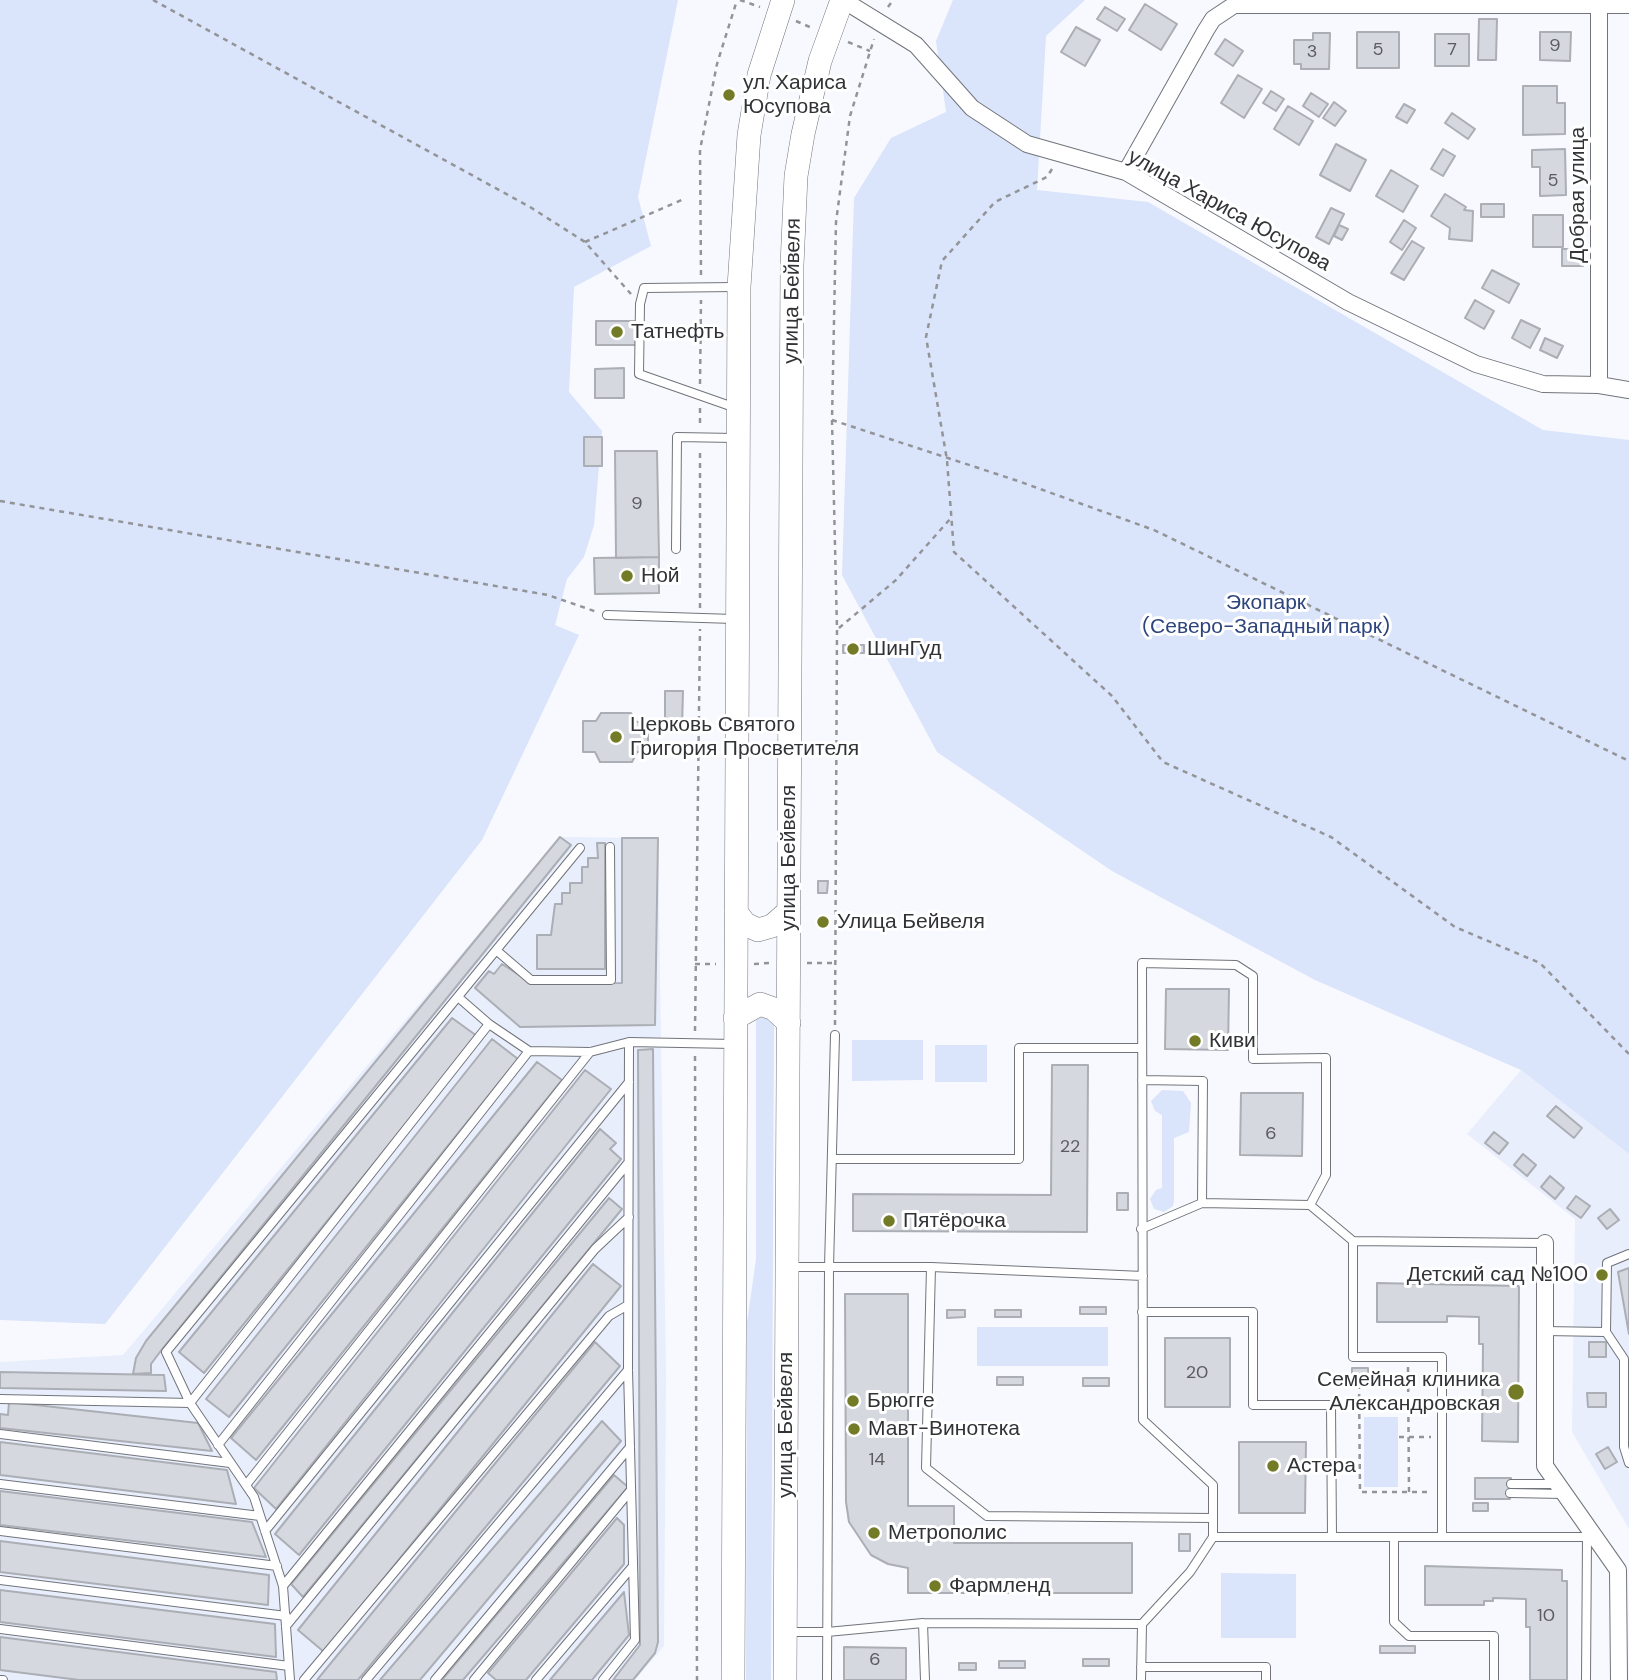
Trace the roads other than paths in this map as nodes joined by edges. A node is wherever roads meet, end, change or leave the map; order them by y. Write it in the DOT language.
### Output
graph roads {
  1 [pos="842,0"];
  2 [pos="1599,5"];
  3 [pos="1629,5"];
  4 [pos="780,7"];
  5 [pos="1126,172"];
  6 [pos="739,287"];
  7 [pos="1600,385"];
  8 [pos="1629,390"];
  9 [pos="738,409"];
  10 [pos="738,438"];
  11 [pos="676,549"];
  12 [pos="607,615"];
  13 [pos="737,619"];
  14 [pos="580,848"];
  15 [pos="610,848"];
  16 [pos="789,911"];
  17 [pos="736,912"];
  18 [pos="496,950"];
  19 [pos="458,997"];
  20 [pos="735,1018"];
  21 [pos="789,1023"];
  22 [pos="489,1024"];
  23 [pos="835,1035"];
  24 [pos="629,1042"];
  25 [pos="735,1044"];
  26 [pos="1142,1048"];
  27 [pos="529,1051"];
  28 [pos="590,1052"];
  29 [pos="1142,1080"];
  30 [pos="629,1081"];
  31 [pos="834,1158"];
  32 [pos="629,1162"];
  33 [pos="1202,1203"];
  34 [pos="1310,1205"];
  35 [pos="629,1217"];
  36 [pos="1141,1229"];
  37 [pos="1353,1241"];
  38 [pos="1545,1243"];
  39 [pos="1629,1254"];
  40 [pos="787,1267"];
  41 [pos="931,1267"];
  42 [pos="829,1268"];
  43 [pos="1143,1276"];
  44 [pos="628,1305"];
  45 [pos="1142,1312"];
  46 [pos="1545,1331"];
  47 [pos="1606,1332"];
  48 [pos="628,1370"];
  49 [pos="0,1399"];
  50 [pos="190,1403"];
  51 [pos="0,1434"];
  52 [pos="218,1445"];
  53 [pos="630,1447"];
  54 [pos="230,1463"];
  55 [pos="1629,1463"];
  56 [pos="0,1484"];
  57 [pos="246,1485"];
  58 [pos="1511,1489"];
  59 [pos="1560,1489"];
  60 [pos="631,1490"];
  61 [pos="260,1516"];
  62 [pos="1213,1518"];
  63 [pos="0,1531"];
  64 [pos="265,1531"];
  65 [pos="1213,1536"];
  66 [pos="1332,1536"];
  67 [pos="1395,1537"];
  68 [pos="1442,1537"];
  69 [pos="1590,1537"];
  70 [pos="276,1566"];
  71 [pos="633,1566"];
  72 [pos="0,1580"];
  73 [pos="283,1587"];
  74 [pos="1623,1594"];
  75 [pos="286,1616"];
  76 [pos="923,1623"];
  77 [pos="1142,1624"];
  78 [pos="286,1626"];
  79 [pos="1624,1626"];
  80 [pos="0,1629"];
  81 [pos="785,1632"];
  82 [pos="827,1632"];
  83 [pos="289,1666"];
  84 [pos="1141,1667"];
  85 [pos="1622,1669"];
  86 [pos="290,1680"];
  87 [pos="304,1680"];
  88 [pos="366,1680"];
  89 [pos="435,1680"];
  90 [pos="474,1680"];
  91 [pos="536,1680"];
  92 [pos="603,1680"];
  93 [pos="733,1680"];
  94 [pos="785,1680"];
  95 [pos="827,1680"];
  96 [pos="925,1680"];
  97 [pos="1141,1680"];
  98 [pos="1266,1680"];
  99 [pos="1494,1680"];
  100 [pos="1586,1680"];
  1 -- 5 [label="street, улица Хариса Юсупова"];
  1 -- 16 [label="main road, улица Бейвеля"];
  2 -- 3 [label="street"];
  2 -- 5 [label="street"];
  2 -- 7 [label="street, Добрая улица"];
  4 -- 6 [label="main road"];
  5 -- 7 [label="street, улица Хариса Юсупова"];
  6 -- 9 [label="main road"];
  6 -- 9 [label="lane"];
  7 -- 8 [label="street, улица Хариса Юсупова"];
  9 -- 10 [label="main road"];
  10 -- 11 [label="lane"];
  10 -- 13 [label="main road"];
  12 -- 13 [label="lane"];
  13 -- 17 [label="main road"];
  14 -- 18 [label="lane"];
  15 -- 18 [label="lane"];
  16 -- 17 [label="main road"];
  16 -- 21 [label="main road, улица Бейвеля"];
  17 -- 20 [label="main road"];
  18 -- 19 [label="lane"];
  19 -- 22 [label="lane"];
  19 -- 50 [label="lane"];
  20 -- 21 [label="main road"];
  20 -- 25 [label="main road"];
  21 -- 40 [label="main road, улица Бейвеля"];
  22 -- 27 [label="lane"];
  22 -- 50 [label="lane"];
  23 -- 31 [label="lane"];
  24 -- 25 [label="lane"];
  24 -- 28 [label="lane"];
  24 -- 30 [label="lane"];
  25 -- 93 [label="main road"];
  26 -- 29 [label="lane"];
  26 -- 31 [label="lane"];
  26 -- 34 [label="lane"];
  27 -- 28 [label="lane"];
  27 -- 52 [label="lane"];
  28 -- 57 [label="lane"];
  29 -- 33 [label="lane"];
  29 -- 36 [label="lane"];
  30 -- 32 [label="lane"];
  30 -- 64 [label="lane"];
  31 -- 42 [label="lane"];
  32 -- 35 [label="lane"];
  32 -- 73 [label="lane"];
  33 -- 34 [label="lane"];
  33 -- 36 [label="lane"];
  34 -- 37 [label="lane"];
  35 -- 44 [label="lane"];
  35 -- 78 [label="lane"];
  36 -- 43 [label="lane"];
  37 -- 38 [label="lane"];
  37 -- 68 [label="lane"];
  38 -- 46 [label="street"];
  39 -- 47 [label="lane"];
  40 -- 42 [label="lane"];
  40 -- 81 [label="main road, улица Бейвеля"];
  41 -- 42 [label="lane"];
  41 -- 43 [label="lane"];
  41 -- 62 [label="lane"];
  42 -- 82 [label="lane"];
  43 -- 45 [label="lane"];
  44 -- 48 [label="lane"];
  44 -- 87 [label="lane"];
  45 -- 62 [label="lane"];
  45 -- 66 [label="lane"];
  46 -- 47 [label="lane"];
  46 -- 59 [label="street"];
  47 -- 55 [label="lane"];
  48 -- 53 [label="lane"];
  48 -- 88 [label="lane"];
  49 -- 50 [label="lane"];
  50 -- 52 [label="lane"];
  51 -- 54 [label="lane"];
  52 -- 54 [label="lane"];
  53 -- 60 [label="lane"];
  53 -- 89 [label="lane"];
  54 -- 57 [label="lane"];
  56 -- 61 [label="lane"];
  57 -- 61 [label="lane"];
  58 -- 59 [label="lane"];
  59 -- 69 [label="street"];
  60 -- 71 [label="lane"];
  60 -- 90 [label="lane"];
  61 -- 64 [label="lane"];
  62 -- 65 [label="lane"];
  63 -- 70 [label="lane"];
  64 -- 70 [label="lane"];
  65 -- 66 [label="lane"];
  65 -- 77 [label="lane"];
  66 -- 67 [label="lane"];
  67 -- 68 [label="lane"];
  67 -- 99 [label="lane"];
  68 -- 69 [label="lane"];
  69 -- 74 [label="street"];
  69 -- 100 [label="lane"];
  70 -- 73 [label="lane"];
  71 -- 91 [label="lane"];
  71 -- 92 [label="lane"];
  72 -- 75 [label="lane"];
  73 -- 75 [label="lane"];
  74 -- 79 [label="street"];
  75 -- 78 [label="lane"];
  76 -- 77 [label="lane"];
  76 -- 82 [label="lane"];
  76 -- 96 [label="lane"];
  77 -- 84 [label="lane"];
  78 -- 83 [label="lane"];
  79 -- 85 [label="street"];
  80 -- 83 [label="lane"];
  81 -- 82 [label="lane"];
  81 -- 94 [label="main road, улица Бейвеля"];
  82 -- 95 [label="lane"];
  83 -- 86 [label="lane"];
  84 -- 97 [label="lane"];
  84 -- 98 [label="lane"];
}
